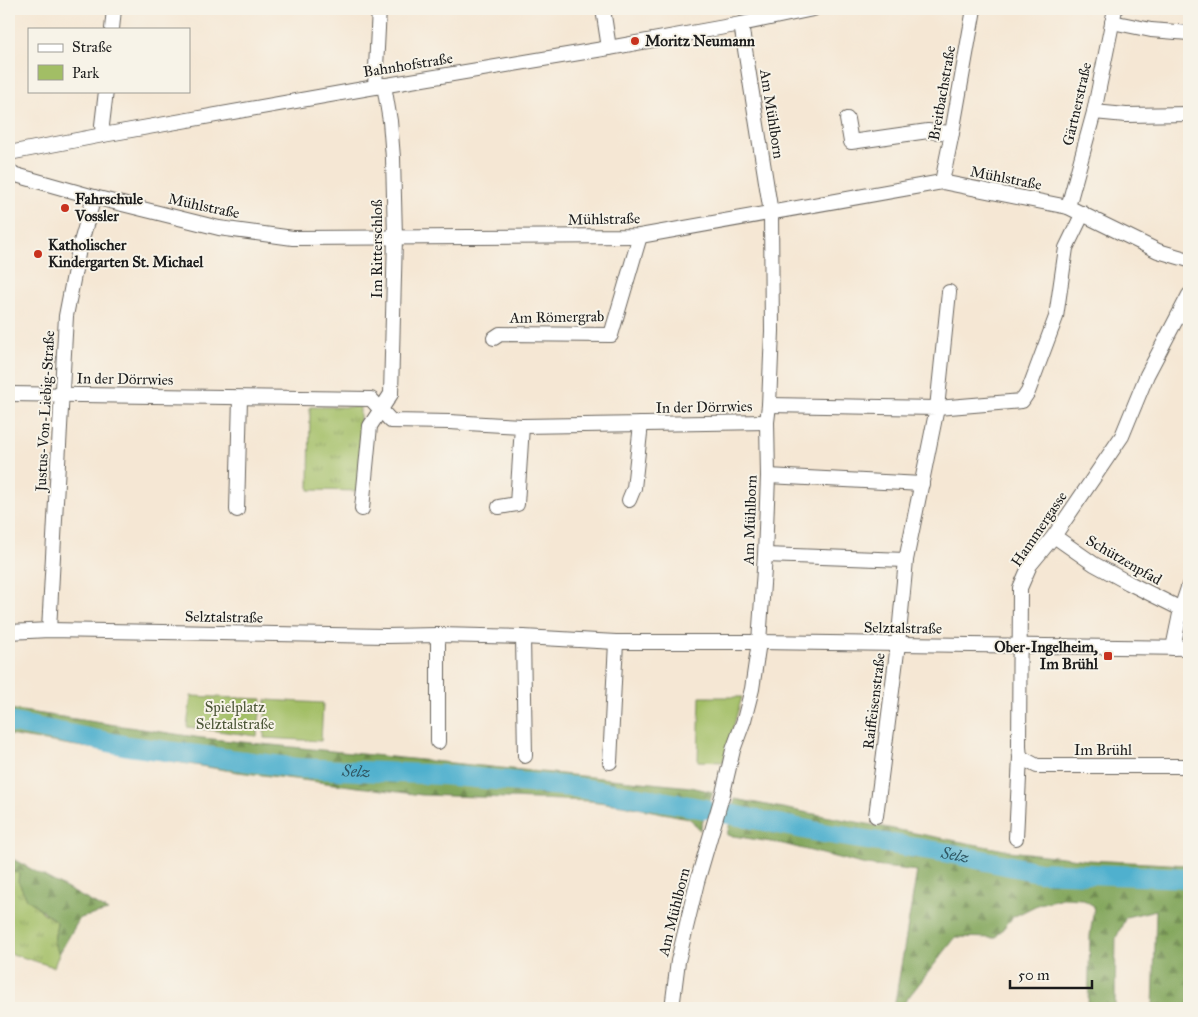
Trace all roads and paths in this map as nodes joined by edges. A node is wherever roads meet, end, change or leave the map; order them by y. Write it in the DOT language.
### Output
graph roads {
  1 [pos="114,9"];
  2 [pos="378,9"];
  3 [pos="603,9"];
  4 [pos="812,9"];
  5 [pos="974,9"];
  6 [pos="1114,15"];
  7 [pos="741,24"];
  8 [pos="112,28"];
  9 [pos="1189,33"];
  10 [pos="609,48"];
  11 [pos="380,86"];
  12 [pos="106,92"];
  13 [pos="1094,112"];
  14 [pos="1189,114"];
  15 [pos="847,119"];
  16 [pos="952,134"];
  17 [pos="104,135"];
  18 [pos="9,153"];
  19 [pos="9,172"];
  20 [pos="942,182"];
  21 [pos="94,197"];
  22 [pos="1068,207"];
  23 [pos="771,213"];
  24 [pos="1083,213"];
  25 [pos="640,236"];
  26 [pos="395,237"];
  27 [pos="1189,260"];
  28 [pos="949,292"];
  29 [pos="1189,295"];
  30 [pos="1185,313"];
  31 [pos="494,338"];
  32 [pos="9,394"];
  33 [pos="62,394"];
  34 [pos="240,398"];
  35 [pos="769,406"];
  36 [pos="937,408"];
  37 [pos="381,410"];
  38 [pos="768,422"];
  39 [pos="640,424"];
  40 [pos="522,426"];
  41 [pos="768,476"];
  42 [pos="922,484"];
  43 [pos="629,500"];
  44 [pos="499,508"];
  45 [pos="362,509"];
  46 [pos="238,510"];
  47 [pos="1054,536"];
  48 [pos="765,555"];
  49 [pos="906,560"];
  50 [pos="1189,585"];
  51 [pos="1181,609"];
  52 [pos="49,630"];
  53 [pos="9,632"];
  54 [pos="438,635"];
  55 [pos="522,637"];
  56 [pos="616,642"];
  57 [pos="759,642"];
  58 [pos="898,644"];
  59 [pos="1020,646"];
  60 [pos="1173,648"];
  61 [pos="1189,648"];
  62 [pos="438,742"];
  63 [pos="525,756"];
  64 [pos="1020,757"];
  65 [pos="610,762"];
  66 [pos="1189,766"];
  67 [pos="876,816"];
  68 [pos="1016,838"];
  69 [pos="672,1008"];
  1 -- 8 [label="street"];
  2 -- 11 [label="street, Im Ritterschloß"];
  3 -- 10 [label="street"];
  4 -- 7 [label="street, Bahnhofstraße"];
  5 -- 16 [label="street, Breitbachstraße"];
  6 -- 9 [label="street"];
  6 -- 13 [label="street, Gärtnerstraße"];
  7 -- 10 [label="street, Bahnhofstraße"];
  7 -- 23 [label="street, Am Mühlborn"];
  10 -- 11 [label="street, Bahnhofstraße"];
  11 -- 17 [label="street, Bahnhofstraße"];
  11 -- 26 [label="street, Im Ritterschloß"];
  12 -- 17 [label="street"];
  13 -- 14 [label="street"];
  13 -- 22 [label="street, Gärtnerstraße"];
  15 -- 16 [label="street"];
  16 -- 20 [label="street, Breitbachstraße"];
  17 -- 18 [label="street, Bahnhofstraße"];
  19 -- 21 [label="street, Mühlstraße"];
  20 -- 22 [label="street, Mühlstraße"];
  20 -- 23 [label="street, Mühlstraße"];
  21 -- 26 [label="street, Mühlstraße"];
  21 -- 33 [label="street, Justus-Von-Liebig-Straße"];
  22 -- 24 [label="street, Mühlstraße"];
  23 -- 25 [label="street, Mühlstraße"];
  23 -- 35 [label="street, Am Mühlborn"];
  24 -- 27 [label="street, Mühlstraße"];
  24 -- 36 [label="street"];
  25 -- 26 [label="street, Mühlstraße"];
  25 -- 31 [label="street, Am Römergrab"];
  26 -- 37 [label="street, Im Ritterschloß"];
  28 -- 36 [label="street, Raiffeisenstraße"];
  29 -- 30 [label="street, Hammergasse"];
  30 -- 47 [label="street, Hammergasse"];
  32 -- 33 [label="street, In der Dörrwies"];
  33 -- 34 [label="street, In der Dörrwies"];
  33 -- 52 [label="street, Justus-Von-Liebig-Straße"];
  34 -- 37 [label="street, In der Dörrwies"];
  34 -- 46 [label="street"];
  35 -- 36 [label="street"];
  35 -- 38 [label="street, Am Mühlborn"];
  36 -- 42 [label="street, Raiffeisenstraße"];
  37 -- 40 [label="street, In der Dörrwies"];
  37 -- 45 [label="street"];
  38 -- 39 [label="street, In der Dörrwies"];
  38 -- 41 [label="street, Am Mühlborn"];
  39 -- 40 [label="street, In der Dörrwies"];
  39 -- 43 [label="street, In der Dörrwies"];
  40 -- 44 [label="street"];
  41 -- 42 [label="street"];
  41 -- 48 [label="street, Am Mühlborn"];
  42 -- 49 [label="street, Raiffeisenstraße"];
  47 -- 51 [label="street, Schützenpfad"];
  47 -- 59 [label="street, Hammergasse"];
  48 -- 49 [label="street"];
  48 -- 57 [label="street, Am Mühlborn"];
  49 -- 58 [label="street, Raiffeisenstraße"];
  50 -- 51 [label="street"];
  51 -- 60 [label="street"];
  52 -- 53 [label="street, Selztalstraße"];
  52 -- 54 [label="street, Selztalstraße"];
  54 -- 55 [label="street, Selztalstraße"];
  54 -- 62 [label="street"];
  55 -- 56 [label="street, Selztalstraße"];
  55 -- 63 [label="street"];
  56 -- 57 [label="street, Selztalstraße"];
  56 -- 65 [label="street"];
  57 -- 58 [label="street, Selztalstraße"];
  57 -- 69 [label="street, Am Mühlborn"];
  58 -- 59 [label="street, Selztalstraße"];
  58 -- 67 [label="street, Raiffeisenstraße"];
  59 -- 60 [label="street, Selztalstraße"];
  59 -- 64 [label="street, Hammergasse"];
  60 -- 61 [label="street, Selztalstraße"];
  64 -- 66 [label="street, Im Brühl"];
  64 -- 68 [label="street, Hammergasse"];
}
